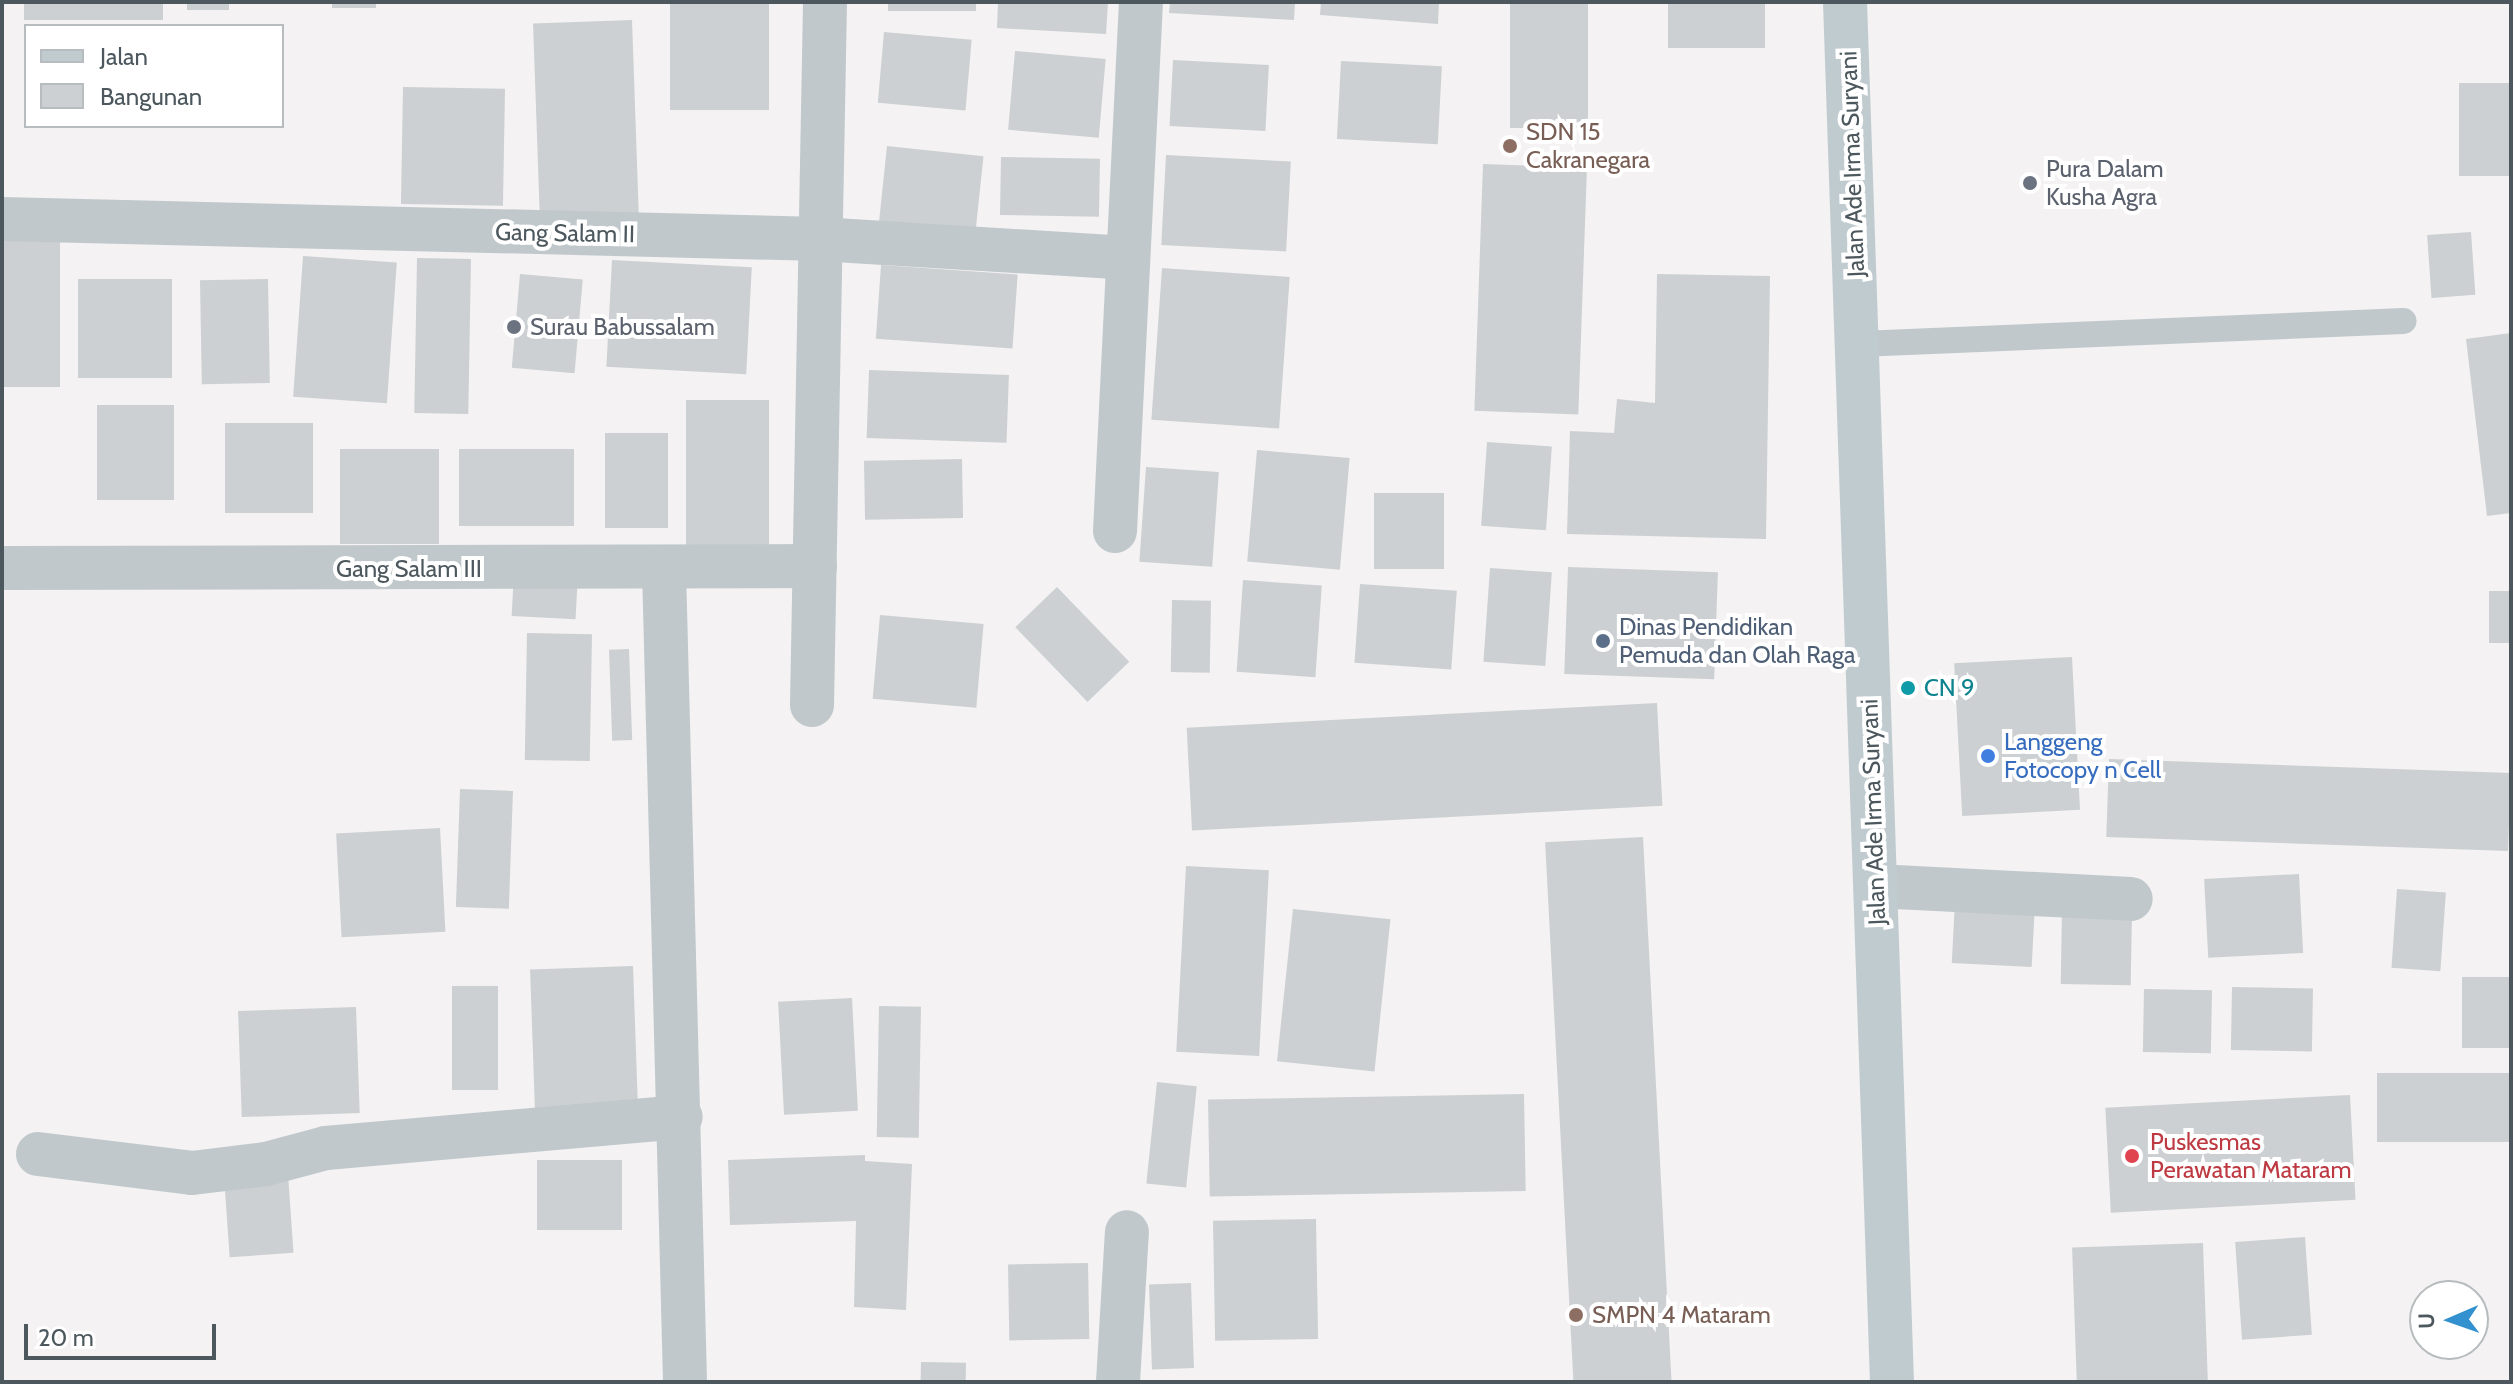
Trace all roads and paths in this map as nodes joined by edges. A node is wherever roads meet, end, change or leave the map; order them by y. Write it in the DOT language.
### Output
graph roads {
  1 [pos="825,2"];
  2 [pos="1141,2"];
  3 [pos="1845,2"];
  4 [pos="2,219"];
  5 [pos="819,239"];
  6 [pos="1127,258"];
  7 [pos="2404,321"];
  8 [pos="1860,344"];
  9 [pos="1115,531"];
  10 [pos="815,566"];
  11 [pos="2,568"];
  12 [pos="664,569"];
  13 [pos="812,705"];
  14 [pos="1876,886"];
  15 [pos="2131,899"];
  16 [pos="681,1117"];
  17 [pos="38,1154"];
  18 [pos="1127,1232"];
  19 [pos="685,1382"];
  20 [pos="1118,1382"];
  21 [pos="1892,1382"];
  1 -- 5 [label="street"];
  2 -- 6 [label="street"];
  3 -- 8 [label="street, Jalan Ade Irma Suryani"];
  4 -- 5 [label="street, Gang Salam II"];
  5 -- 6 [label="street, Gang Salam II"];
  5 -- 10 [label="street"];
  6 -- 9 [label="street"];
  7 -- 8 [label="lane"];
  8 -- 14 [label="street, Jalan Ade Irma Suryani"];
  10 -- 12 [label="street, Gang Salam III"];
  10 -- 13 [label="street"];
  11 -- 12 [label="street, Gang Salam III"];
  12 -- 16 [label="street"];
  14 -- 15 [label="street"];
  14 -- 21 [label="street, Jalan Ade Irma Suryani"];
  16 -- 17 [label="street"];
  16 -- 19 [label="street"];
  18 -- 20 [label="street"];
}
